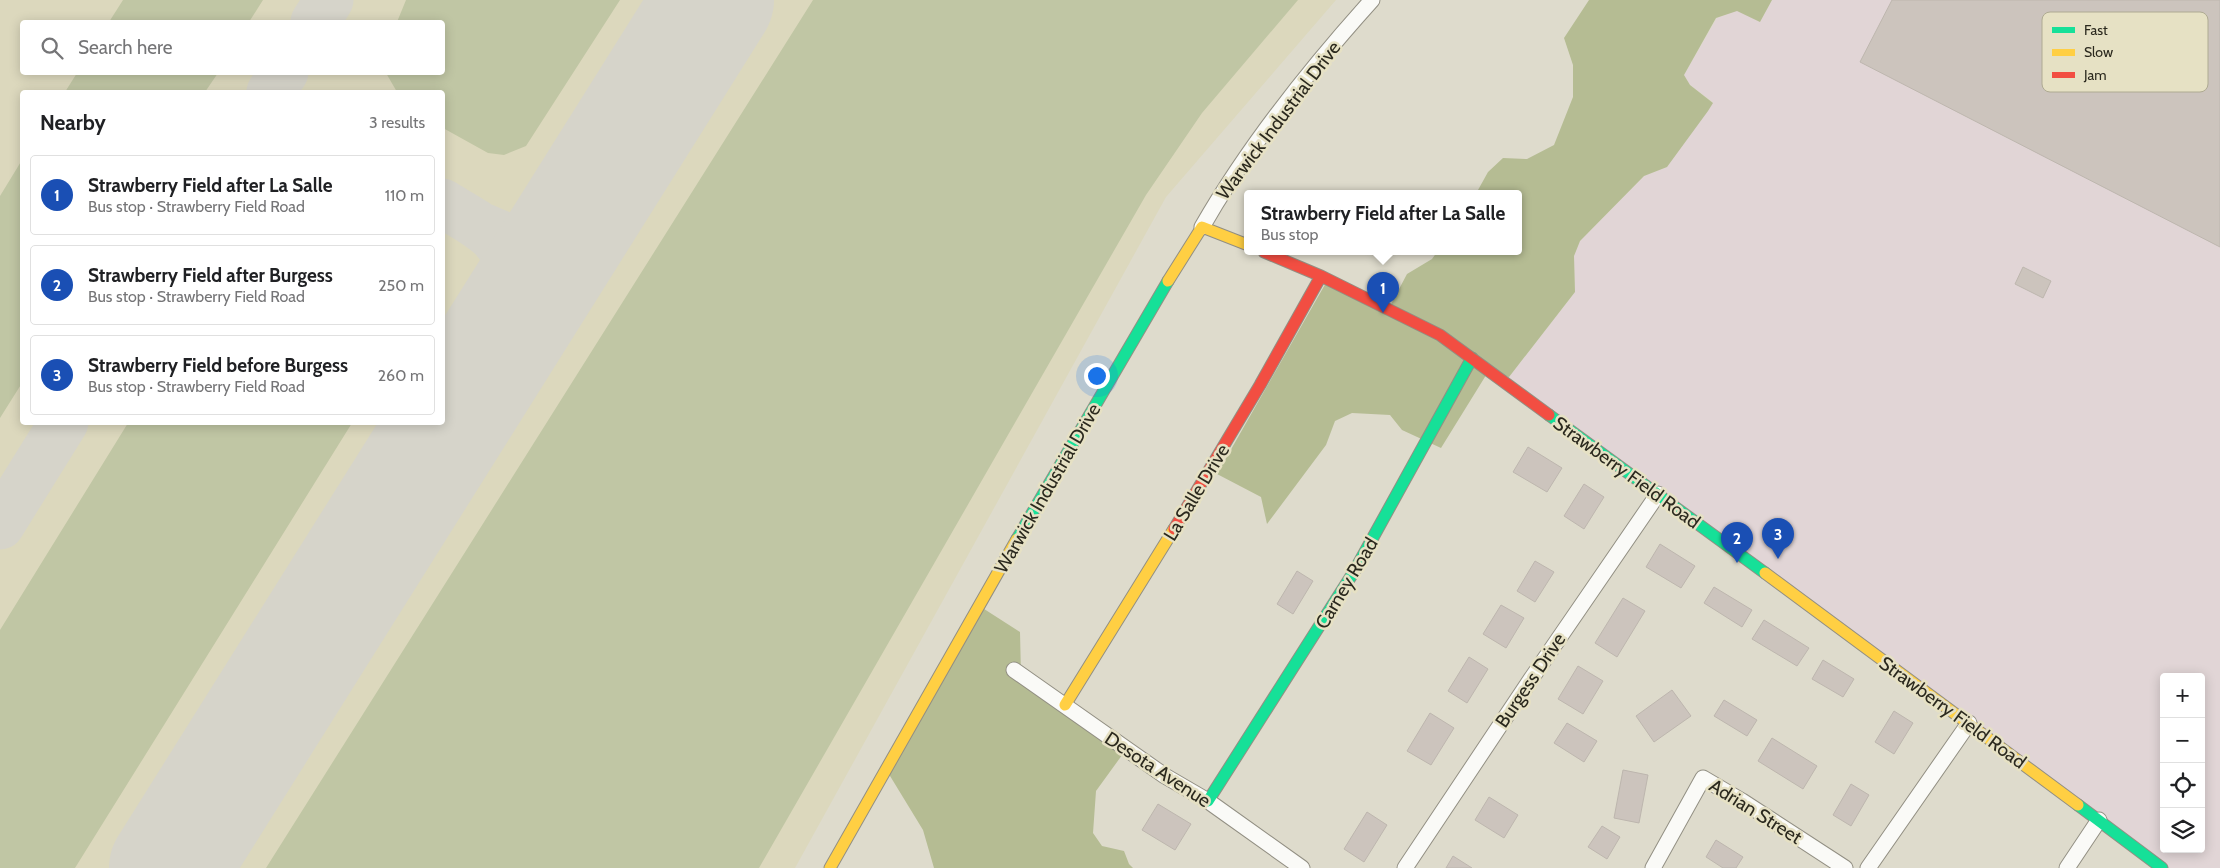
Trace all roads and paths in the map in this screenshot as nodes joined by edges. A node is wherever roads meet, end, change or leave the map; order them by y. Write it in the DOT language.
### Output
graph roads {
  1 [pos="1372,0"];
  2 [pos="1202,227"];
  3 [pos="1244,243"];
  4 [pos="1271,255"];
  5 [pos="1321,276"];
  6 [pos="1472,358"];
  7 [pos="1658,494"];
  8 [pos="1014,670"];
  9 [pos="1065,705"];
  10 [pos="1969,724"];
  11 [pos="1208,801"];
  12 [pos="2099,820"];
  13 [pos="830,868"];
  14 [pos="1302,868"];
  15 [pos="1405,868"];
  16 [pos="1653,868"];
  17 [pos="1845,868"];
  18 [pos="1868,868"];
  19 [pos="2067,868"];
  20 [pos="2162,868"];
  1 -- 2 [label="street, Warwick Industrial Drive"];
  2 -- 3 [label="street"];
  2 -- 13 [label="street, Warwick Industrial Drive"];
  4 -- 5 [label="street, Strawberry Field Road"];
  5 -- 6 [label="street, Strawberry Field Road"];
  5 -- 9 [label="street, La Salle Drive"];
  6 -- 7 [label="street, Strawberry Field Road"];
  6 -- 11 [label="street, Carney Road"];
  7 -- 10 [label="street, Strawberry Field Road"];
  7 -- 15 [label="street, Burgess Drive"];
  8 -- 9 [label="street, Desota Avenue"];
  9 -- 11 [label="street, Desota Avenue"];
  10 -- 12 [label="street, Strawberry Field Road"];
  10 -- 18 [label="street"];
  11 -- 14 [label="street, Desota Avenue"];
  12 -- 19 [label="street"];
  12 -- 20 [label="street, Strawberry Field Road"];
  16 -- 17 [label="street, Adrian Street"];
}
